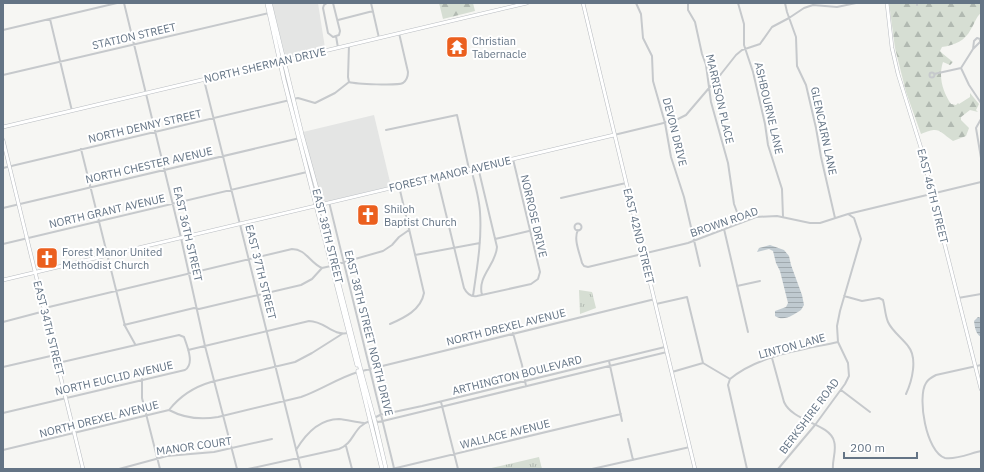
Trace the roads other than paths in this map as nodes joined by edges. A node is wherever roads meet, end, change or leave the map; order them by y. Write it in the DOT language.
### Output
graph roads {
  1 [pos="117,3"];
  2 [pos="124,3"];
  3 [pos="268,3"];
  4 [pos="327,3"];
  5 [pos="332,3"];
  6 [pos="371,3"];
  7 [pos="527,3"];
  8 [pos="583,3"];
  9 [pos="636,3"];
  10 [pos="688,3"];
  11 [pos="738,3"];
  12 [pos="785,3"];
  13 [pos="834,3"];
  14 [pos="856,3"];
  15 [pos="887,3"];
  16 [pos="834,7"];
  17 [pos="373,11"];
  18 [pos="269,12"];
  19 [pos="789,18"];
  20 [pos="50,19"];
  21 [pos="338,20"];
  22 [pos="3,30"];
  23 [pos="399,33"];
  24 [pos="336,36"];
  25 [pos="379,38"];
  26 [pos="134,44"];
  27 [pos="349,45"];
  28 [pos="338,48"];
  29 [pos="746,49"];
  30 [pos="973,49"];
  31 [pos="282,61"];
  32 [pos="60,62"];
  33 [pos="960,68"];
  34 [pos="934,74"];
  35 [pos="3,75"];
  36 [pos="204,80"];
  37 [pos="349,82"];
  38 [pos="709,88"];
  39 [pos="145,93"];
  40 [pos="292,100"];
  41 [pos="981,103"];
  42 [pos="72,111"];
  43 [pos="214,118"];
  44 [pos="981,119"];
  45 [pos="665,123"];
  46 [pos="3,127"];
  47 [pos="386,130"];
  48 [pos="155,132"];
  49 [pos="614,135"];
  50 [pos="300,138"];
  51 [pos="3,140"];
  52 [pos="81,149"];
  53 [pos="224,156"];
  54 [pos="981,158"];
  55 [pos="512,159"];
  56 [pos="10,166"];
  57 [pos="478,167"];
  58 [pos="3,168"];
  59 [pos="470,169"];
  60 [pos="164,170"];
  61 [pos="308,171"];
  62 [pos="437,177"];
  63 [pos="626,182"];
  64 [pos="981,182"];
  65 [pos="398,186"];
  66 [pos="90,187"];
  67 [pos="232,190"];
  68 [pos="932,194"];
  69 [pos="560,198"];
  70 [pos="329,202"];
  71 [pos="19,204"];
  72 [pos="173,204"];
  73 [pos="319,205"];
  74 [pos="3,208"];
  75 [pos="848,214"];
  76 [pos="783,217"];
  77 [pos="835,218"];
  78 [pos="98,221"];
  79 [pos="741,223"];
  80 [pos="240,224"];
  81 [pos="724,229"];
  82 [pos="409,230"];
  83 [pos="578,230"];
  84 [pos="530,231"];
  85 [pos="27,238"];
  86 [pos="181,238"];
  87 [pos="496,239"];
  88 [pos="694,241"];
  89 [pos="480,243"];
  90 [pos="3,244"];
  91 [pos="454,248"];
  92 [pos="644,254"];
  93 [pos="107,255"];
  94 [pos="416,256"];
  95 [pos="249,260"];
  96 [pos="344,262"];
  97 [pos="333,265"];
  98 [pos="700,266"];
  99 [pos="322,268"];
  100 [pos="35,272"];
  101 [pos="188,274"];
  102 [pos="3,280"];
  103 [pos="760,281"];
  104 [pos="737,286"];
  105 [pos="116,291"];
  106 [pos="981,294"];
  107 [pos="258,295"];
  108 [pos="482,295"];
  109 [pos="473,296"];
  110 [pos="844,296"];
  111 [pos="958,298"];
  112 [pos="655,299"];
  113 [pos="656,304"];
  114 [pos="197,309"];
  115 [pos="44,310"];
  116 [pos="3,322"];
  117 [pos="390,324"];
  118 [pos="124,325"];
  119 [pos="267,331"];
  120 [pos="748,332"];
  121 [pos="348,333"];
  122 [pos="513,333"];
  123 [pos="342,334"];
  124 [pos="838,342"];
  125 [pos="136,344"];
  126 [pos="205,346"];
  127 [pos="666,347"];
  128 [pos="188,350"];
  129 [pos="667,352"];
  130 [pos="55,355"];
  131 [pos="772,358"];
  132 [pos="609,361"];
  133 [pos="57,363"];
  134 [pos="703,363"];
  135 [pos="981,365"];
  136 [pos="610,366"];
  137 [pos="975,366"];
  138 [pos="3,367"];
  139 [pos="276,367"];
  140 [pos="370,368"];
  141 [pos="359,371"];
  142 [pos="672,372"];
  143 [pos="142,379"];
  144 [pos="730,379"];
  145 [pos="525,381"];
  146 [pos="215,382"];
  147 [pos="526,386"];
  148 [pos="981,389"];
  149 [pos="840,390"];
  150 [pos="906,394"];
  151 [pos="66,398"];
  152 [pos="284,401"];
  153 [pos="441,402"];
  154 [pos="442,406"];
  155 [pos="169,410"];
  156 [pos="870,412"];
  157 [pos="3,413"];
  158 [pos="621,414"];
  159 [pos="147,416"];
  160 [pos="223,416"];
  161 [pos="382,416"];
  162 [pos="373,420"];
  163 [pos="383,421"];
  164 [pos="622,421"];
  165 [pos="365,423"];
  166 [pos="815,425"];
  167 [pos="75,433"];
  168 [pos="272,439"];
  169 [pos="628,440"];
  170 [pos="346,446"];
  171 [pos="690,447"];
  172 [pos="232,449"];
  173 [pos="3,450"];
  174 [pos="296,450"];
  175 [pos="981,451"];
  176 [pos="454,454"];
  177 [pos="157,458"];
  178 [pos="298,458"];
  179 [pos="633,460"];
  180 [pos="604,468"];
  181 [pos="83,469"];
  182 [pos="119,469"];
  183 [pos="160,469"];
  184 [pos="236,469"];
  185 [pos="248,469"];
  186 [pos="301,469"];
  187 [pos="352,469"];
  188 [pos="382,469"];
  189 [pos="386,469"];
  190 [pos="393,469"];
  191 [pos="458,469"];
  192 [pos="592,469"];
  193 [pos="695,469"];
  194 [pos="747,469"];
  195 [pos="778,469"];
  196 [pos="833,469"];
  1 -- 20 [label="street"];
  2 -- 26 [label="street, EAST 36TH STREET"];
  3 -- 18 [label="main road, EAST 38TH STREET"];
  3 -- 31 [label="main road, EAST 38TH STREET"];
  4 -- 24 [label="street"];
  5 -- 21 [label="street"];
  6 -- 17 [label="street"];
  7 -- 23 [label="main road, NORTH SHERMAN DRIVE"];
  8 -- 49 [label="main road, EAST 42ND STREET"];
  9 -- 45 [label="street, DEVON DRIVE"];
  10 -- 38 [label="street, MARRISON PLACE"];
  11 -- 29 [label="street, ASHBOURNE LANE"];
  12 -- 19 [label="street, GLENCAIRN LANE"];
  13 -- 16 [label="street"];
  14 -- 16 [label="street, FOREST MANOR AVENUE"];
  15 -- 68 [label="main road, EAST 46TH STREET"];
  16 -- 19 [label="street, FOREST MANOR AVENUE"];
  17 -- 21 [label="street"];
  17 -- 25 [label="street"];
  18 -- 26 [label="street, STATION STREET"];
  18 -- 31 [label="main road, EAST 38TH STREET"];
  19 -- 29 [label="street, FOREST MANOR AVENUE"];
  19 -- 77 [label="street, GLENCAIRN LANE"];
  20 -- 22 [label="street"];
  20 -- 32 [label="street"];
  21 -- 24 [label="street"];
  23 -- 25 [label="main road, NORTH SHERMAN DRIVE"];
  23 -- 37 [label="street"];
  24 -- 28 [label="street"];
  25 -- 27 [label="main road, NORTH SHERMAN DRIVE"];
  26 -- 32 [label="street, STATION STREET"];
  26 -- 39 [label="street, EAST 36TH STREET"];
  27 -- 28 [label="main road, NORTH SHERMAN DRIVE"];
  27 -- 37 [label="street"];
  28 -- 31 [label="main road, NORTH SHERMAN DRIVE"];
  29 -- 38 [label="street, FOREST MANOR AVENUE"];
  29 -- 76 [label="street, ASHBOURNE LANE"];
  30 -- 30 [label="street"];
  30 -- 33 [label="street"];
  31 -- 36 [label="main road, NORTH SHERMAN DRIVE"];
  31 -- 40 [label="main road, EAST 38TH STREET"];
  32 -- 35 [label="street, STATION STREET"];
  32 -- 42 [label="street"];
  33 -- 34 [label="street"];
  33 -- 41 [label="street"];
  36 -- 39 [label="main road, NORTH SHERMAN DRIVE"];
  36 -- 43 [label="street, EAST 37TH STREET"];
  37 -- 40 [label="street, NORTH DENNY STREET"];
  38 -- 45 [label="street, FOREST MANOR AVENUE"];
  38 -- 79 [label="street, MARRISON PLACE"];
  39 -- 42 [label="main road, NORTH SHERMAN DRIVE"];
  39 -- 48 [label="street, EAST 36TH STREET"];
  40 -- 43 [label="street, NORTH DENNY STREET"];
  40 -- 50 [label="main road, EAST 38TH STREET"];
  40 -- 73 [label="main road, EAST 38TH STREET"];
  42 -- 46 [label="main road, NORTH SHERMAN DRIVE"];
  43 -- 48 [label="street, NORTH DENNY STREET"];
  43 -- 53 [label="street, EAST 37TH STREET"];
  44 -- 54 [label="street"];
  45 -- 49 [label="street, FOREST MANOR AVENUE"];
  45 -- 88 [label="street, DEVON DRIVE"];
  47 -- 59 [label="street"];
  48 -- 52 [label="street, NORTH DENNY STREET"];
  48 -- 60 [label="street, EAST 36TH STREET"];
  49 -- 55 [label="main road, FOREST MANOR AVENUE"];
  49 -- 63 [label="main road, EAST 42ND STREET"];
  50 -- 53 [label="street, NORTH CHESTER AVENUE"];
  50 -- 61 [label="main road, EAST 38TH STREET"];
  51 -- 56 [label="main road, EAST 34TH STREET"];
  52 -- 56 [label="street, NORTH DENNY STREET"];
  52 -- 66 [label="street"];
  53 -- 60 [label="street, NORTH CHESTER AVENUE"];
  53 -- 67 [label="street, EAST 37TH STREET"];
  55 -- 57 [label="main road, FOREST MANOR AVENUE"];
  55 -- 84 [label="street, NORROSE DRIVE"];
  56 -- 58 [label="street, NORTH DENNY STREET"];
  56 -- 71 [label="main road, EAST 34TH STREET"];
  57 -- 59 [label="main road, FOREST MANOR AVENUE"];
  57 -- 87 [label="street"];
  59 -- 62 [label="main road, FOREST MANOR AVENUE"];
  59 -- 89 [label="street"];
  60 -- 66 [label="street, NORTH CHESTER AVENUE"];
  60 -- 72 [label="street, EAST 36TH STREET"];
  61 -- 67 [label="street, NORTH GRANT AVENUE"];
  61 -- 73 [label="main road, EAST 38TH STREET"];
  62 -- 65 [label="main road, FOREST MANOR AVENUE"];
  62 -- 91 [label="street"];
  63 -- 69 [label="street"];
  63 -- 92 [label="main road, EAST 42ND STREET"];
  64 -- 68 [label="street, BROWN ROAD"];
  65 -- 70 [label="main road, FOREST MANOR AVENUE"];
  65 -- 82 [label="street"];
  66 -- 71 [label="street, NORTH CHESTER AVENUE"];
  66 -- 78 [label="street"];
  67 -- 72 [label="street, NORTH GRANT AVENUE"];
  67 -- 80 [label="street, EAST 37TH STREET"];
  68 -- 75 [label="street, BROWN ROAD"];
  68 -- 111 [label="main road, EAST 46TH STREET"];
  70 -- 73 [label="main road, FOREST MANOR AVENUE"];
  70 -- 96 [label="street, EAST 38TH STREET NORTH DRIVE"];
  71 -- 74 [label="street, NORTH CHESTER AVENUE"];
  71 -- 85 [label="main road, EAST 34TH STREET"];
  72 -- 78 [label="street, NORTH GRANT AVENUE"];
  72 -- 86 [label="street, EAST 36TH STREET"];
  73 -- 80 [label="main road, FOREST MANOR AVENUE"];
  73 -- 97 [label="main road, EAST 38TH STREET"];
  75 -- 77 [label="street, BROWN ROAD"];
  75 -- 110 [label="street, BERKSHIRE ROAD"];
  76 -- 77 [label="street, BROWN ROAD"];
  76 -- 79 [label="street, BROWN ROAD"];
  78 -- 85 [label="street, NORTH GRANT AVENUE"];
  78 -- 93 [label="street"];
  79 -- 81 [label="street, BROWN ROAD"];
  80 -- 86 [label="main road, FOREST MANOR AVENUE"];
  80 -- 95 [label="street, EAST 37TH STREET"];
  81 -- 88 [label="street, BROWN ROAD"];
  81 -- 104 [label="street"];
  82 -- 94 [label="street"];
  82 -- 96 [label="street"];
  83 -- 92 [label="street, BROWN ROAD"];
  84 -- 87 [label="street"];
  84 -- 108 [label="street, NORROSE DRIVE"];
  85 -- 90 [label="street, NORTH GRANT AVENUE"];
  85 -- 100 [label="main road, EAST 34TH STREET"];
  86 -- 93 [label="main road, FOREST MANOR AVENUE"];
  86 -- 101 [label="street, EAST 36TH STREET"];
  87 -- 108 [label="street"];
  88 -- 92 [label="street, BROWN ROAD"];
  88 -- 98 [label="street, DEVON DRIVE"];
  89 -- 91 [label="street"];
  89 -- 109 [label="street"];
  91 -- 94 [label="street"];
  91 -- 109 [label="street"];
  92 -- 112 [label="main road, EAST 42ND STREET"];
  93 -- 100 [label="main road, FOREST MANOR AVENUE"];
  93 -- 105 [label="street"];
  94 -- 117 [label="street"];
  95 -- 99 [label="street"];
  95 -- 101 [label="street"];
  95 -- 107 [label="street, EAST 37TH STREET"];
  96 -- 97 [label="street"];
  96 -- 140 [label="street, EAST 38TH STREET NORTH DRIVE"];
  97 -- 99 [label="street"];
  97 -- 121 [label="main road, EAST 38TH STREET"];
  97 -- 141 [label="main road, EAST 38TH STREET"];
  99 -- 107 [label="street"];
  100 -- 102 [label="main road, FOREST MANOR AVENUE"];
  100 -- 115 [label="main road, EAST 34TH STREET"];
  101 -- 105 [label="street"];
  101 -- 114 [label="street, EAST 36TH STREET"];
  103 -- 104 [label="street"];
  104 -- 120 [label="street"];
  105 -- 115 [label="street"];
  105 -- 118 [label="street"];
  106 -- 111 [label="street"];
  107 -- 114 [label="street"];
  107 -- 119 [label="street, EAST 37TH STREET"];
  108 -- 109 [label="street"];
  110 -- 124 [label="street, BERKSHIRE ROAD"];
  110 -- 150 [label="street"];
  111 -- 137 [label="main road, EAST 46TH STREET"];
  112 -- 113 [label="main road, EAST 42ND STREET"];
  112 -- 122 [label="street, NORTH DREXEL AVENUE"];
  113 -- 127 [label="main road, EAST 42ND STREET"];
  113 -- 134 [label="street"];
  114 -- 118 [label="street"];
  114 -- 126 [label="street, EAST 36TH STREET"];
  115 -- 116 [label="street"];
  115 -- 130 [label="main road, EAST 34TH STREET"];
  118 -- 125 [label="street"];
  119 -- 123 [label="street"];
  119 -- 126 [label="street"];
  119 -- 139 [label="street, EAST 37TH STREET"];
  121 -- 123 [label="street"];
  121 -- 141 [label="main road, EAST 38TH STREET"];
  122 -- 140 [label="street, NORTH DREXEL AVENUE"];
  122 -- 145 [label="street"];
  123 -- 139 [label="street"];
  124 -- 131 [label="street, LINTON LANE"];
  124 -- 149 [label="street, BERKSHIRE ROAD"];
  125 -- 128 [label="street"];
  125 -- 133 [label="street"];
  126 -- 128 [label="street"];
  126 -- 146 [label="street, EAST 36TH STREET"];
  127 -- 129 [label="main road, EAST 42ND STREET"];
  127 -- 132 [label="street, ARTHINGTON BOULEVARD"];
  128 -- 143 [label="street, NORTH EUCLID AVENUE"];
  129 -- 136 [label="street, ARTHINGTON BOULEVARD"];
  129 -- 142 [label="main road, EAST 42ND STREET"];
  130 -- 133 [label="main road, EAST 34TH STREET"];
  130 -- 138 [label="street"];
  131 -- 144 [label="street, LINTON LANE"];
  131 -- 166 [label="street"];
  132 -- 136 [label="street"];
  132 -- 145 [label="street, ARTHINGTON BOULEVARD"];
  133 -- 151 [label="main road, EAST 34TH STREET"];
  134 -- 142 [label="street"];
  134 -- 144 [label="street"];
  135 -- 137 [label="street"];
  136 -- 147 [label="street, ARTHINGTON BOULEVARD"];
  136 -- 158 [label="street"];
  137 -- 148 [label="main road, EAST 46TH STREET"];
  137 -- 175 [label="street"];
  139 -- 146 [label="street"];
  139 -- 152 [label="street, EAST 37TH STREET"];
  140 -- 141 [label="street, NORTH DREXEL AVENUE"];
  140 -- 161 [label="street, EAST 38TH STREET NORTH DRIVE"];
  141 -- 152 [label="street, NORTH DREXEL AVENUE"];
  141 -- 162 [label="main road, EAST 38TH STREET"];
  142 -- 171 [label="main road, EAST 42ND STREET"];
  143 -- 151 [label="street, NORTH EUCLID AVENUE"];
  143 -- 159 [label="street"];
  144 -- 194 [label="street"];
  145 -- 147 [label="street"];
  145 -- 153 [label="street, ARTHINGTON BOULEVARD"];
  146 -- 155 [label="street"];
  146 -- 160 [label="street, EAST 36TH STREET"];
  147 -- 154 [label="street, ARTHINGTON BOULEVARD"];
  149 -- 156 [label="street"];
  149 -- 166 [label="street, BERKSHIRE ROAD"];
  151 -- 157 [label="street, NORTH EUCLID AVENUE"];
  151 -- 167 [label="main road, EAST 34TH STREET"];
  152 -- 160 [label="street, NORTH DREXEL AVENUE"];
  152 -- 174 [label="street, EAST 37TH STREET"];
  153 -- 154 [label="street"];
  153 -- 161 [label="street, ARTHINGTON BOULEVARD"];
  154 -- 163 [label="street, ARTHINGTON BOULEVARD"];
  154 -- 176 [label="street"];
  155 -- 159 [label="street, NORTH DREXEL AVENUE"];
  155 -- 160 [label="street, NORTH DREXEL AVENUE"];
  158 -- 164 [label="street"];
  158 -- 176 [label="street, WALLACE AVENUE"];
  159 -- 167 [label="street, NORTH DREXEL AVENUE"];
  159 -- 177 [label="street"];
  160 -- 172 [label="street, EAST 36TH STREET"];
  161 -- 162 [label="street, ARTHINGTON BOULEVARD"];
  161 -- 163 [label="street, EAST 38TH STREET NORTH DRIVE"];
  162 -- 163 [label="street, ARTHINGTON BOULEVARD"];
  162 -- 165 [label="street, ARTHINGTON BOULEVARD"];
  162 -- 188 [label="main road, EAST 38TH STREET"];
  162 -- 189 [label="main road, EAST 38TH STREET"];
  163 -- 190 [label="street, EAST 38TH STREET NORTH DRIVE"];
  165 -- 170 [label="street"];
  165 -- 174 [label="street"];
  166 -- 195 [label="street, BERKSHIRE ROAD"];
  166 -- 196 [label="street"];
  167 -- 173 [label="street, NORTH DREXEL AVENUE"];
  167 -- 181 [label="main road, EAST 34TH STREET"];
  168 -- 172 [label="street, MANOR COURT"];
  169 -- 179 [label="street"];
  170 -- 178 [label="street"];
  170 -- 187 [label="street"];
  171 -- 179 [label="street"];
  171 -- 193 [label="main road, EAST 42ND STREET"];
  172 -- 177 [label="street, MANOR COURT"];
  172 -- 184 [label="street, EAST 36TH STREET"];
  174 -- 178 [label="street, EAST 37TH STREET"];
  176 -- 190 [label="street, WALLACE AVENUE"];
  176 -- 191 [label="street"];
  177 -- 182 [label="street, MANOR COURT"];
  177 -- 183 [label="street"];
  178 -- 185 [label="street"];
  178 -- 186 [label="street, EAST 37TH STREET"];
  179 -- 180 [label="street"];
  180 -- 192 [label="street"];
}
